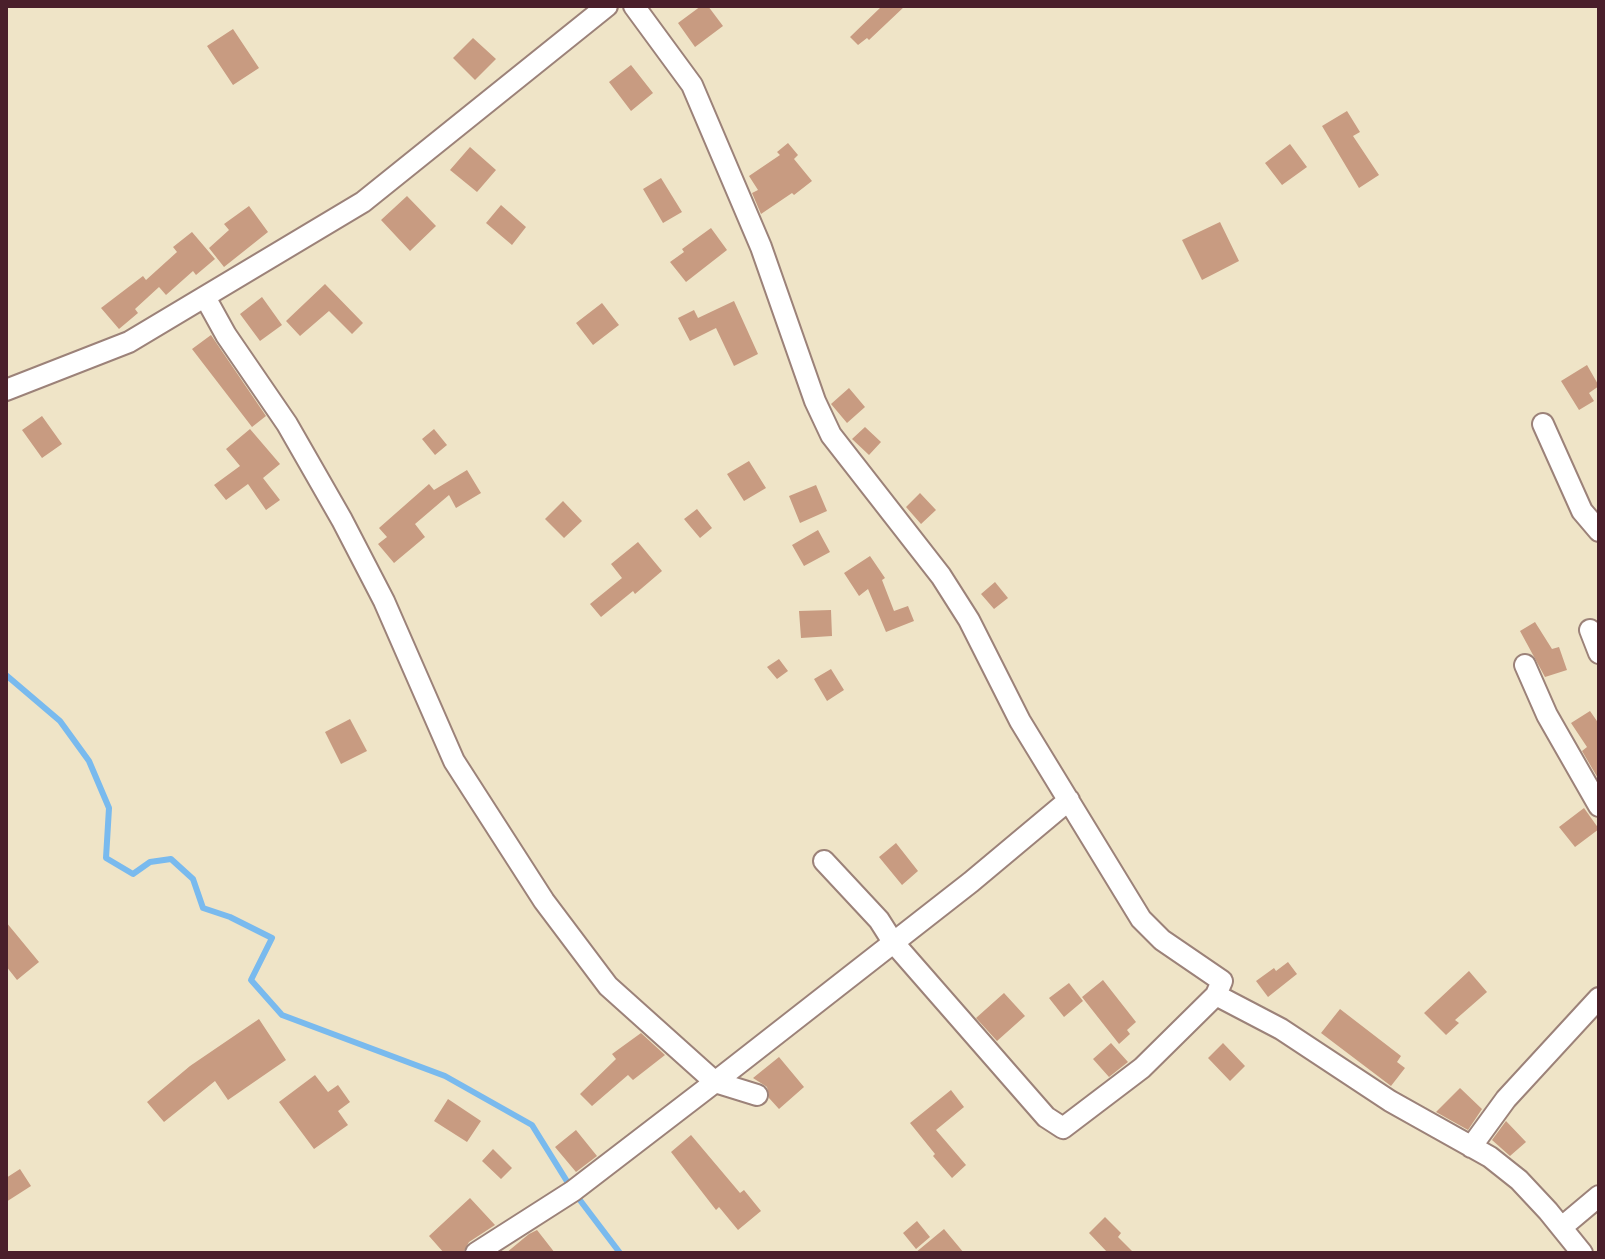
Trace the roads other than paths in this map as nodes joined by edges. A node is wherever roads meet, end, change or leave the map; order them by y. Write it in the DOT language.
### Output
graph roads {
  1 [pos="607,6"];
  2 [pos="634,6"];
  3 [pos="205,297"];
  4 [pos="6,390"];
  5 [pos="1543,424"];
  6 [pos="1596,521"];
  7 [pos="1590,630"];
  8 [pos="1599,653"];
  9 [pos="1525,665"];
  10 [pos="1069,800"];
  11 [pos="1599,806"];
  12 [pos="824,861"];
  13 [pos="893,942"];
  14 [pos="1216,995"];
  15 [pos="1599,998"];
  16 [pos="715,1082"];
  17 [pos="757,1095"];
  18 [pos="1471,1147"];
  19 [pos="1599,1196"];
  20 [pos="1562,1227"];
  21 [pos="476,1253"];
  22 [pos="1582,1253"];
  1 -- 3 [label="street"];
  2 -- 10 [label="street"];
  3 -- 4 [label="street"];
  3 -- 16 [label="street"];
  5 -- 6 [label="street"];
  7 -- 8 [label="street"];
  9 -- 11 [label="street"];
  10 -- 13 [label="street"];
  10 -- 14 [label="street"];
  12 -- 13 [label="street"];
  13 -- 14 [label="street"];
  13 -- 16 [label="street"];
  14 -- 18 [label="street"];
  15 -- 18 [label="street"];
  16 -- 17 [label="street"];
  16 -- 21 [label="street"];
  18 -- 20 [label="street"];
  19 -- 20 [label="street"];
  20 -- 22 [label="street"];
}
